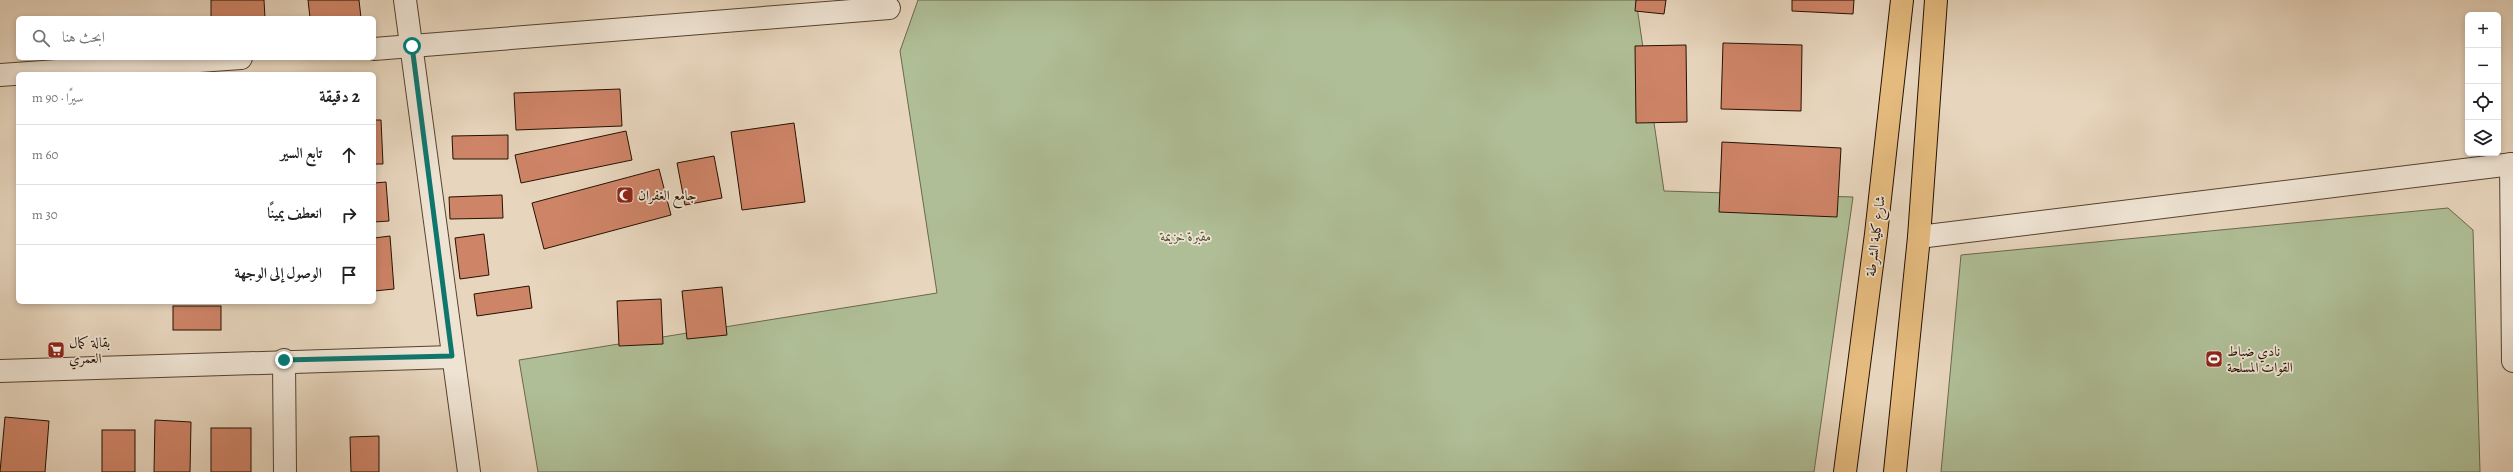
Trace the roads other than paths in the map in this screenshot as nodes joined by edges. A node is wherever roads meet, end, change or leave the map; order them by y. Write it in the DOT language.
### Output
graph roads {
  1 [pos="405,0"];
  2 [pos="1902,0"];
  3 [pos="1936,0"];
  4 [pos="889,8"];
  5 [pos="412,46"];
  6 [pos="376,49"];
  7 [pos="213,60"];
  8 [pos="43,72"];
  9 [pos="16,74"];
  10 [pos="0,75"];
  11 [pos="2512,164"];
  12 [pos="1919,237"];
  13 [pos="452,356"];
  14 [pos="284,360"];
  15 [pos="2513,361"];
  16 [pos="0,371"];
  17 [pos="285,472"];
  18 [pos="469,472"];
  19 [pos="1845,472"];
  20 [pos="1895,472"];
  1 -- 5 [label="street"];
  2 -- 19 [label="main road, شارع كلية الشرطة"];
  3 -- 12 [label="main road"];
  4 -- 5 [label="street"];
  5 -- 6 [label="street"];
  5 -- 13 [label="street"];
  7 -- 8 [label="street"];
  9 -- 10 [label="street"];
  11 -- 12 [label="street"];
  11 -- 15 [label="street"];
  12 -- 20 [label="main road"];
  13 -- 14 [label="street"];
  13 -- 18 [label="street"];
  14 -- 16 [label="street"];
  14 -- 17 [label="street"];
}
